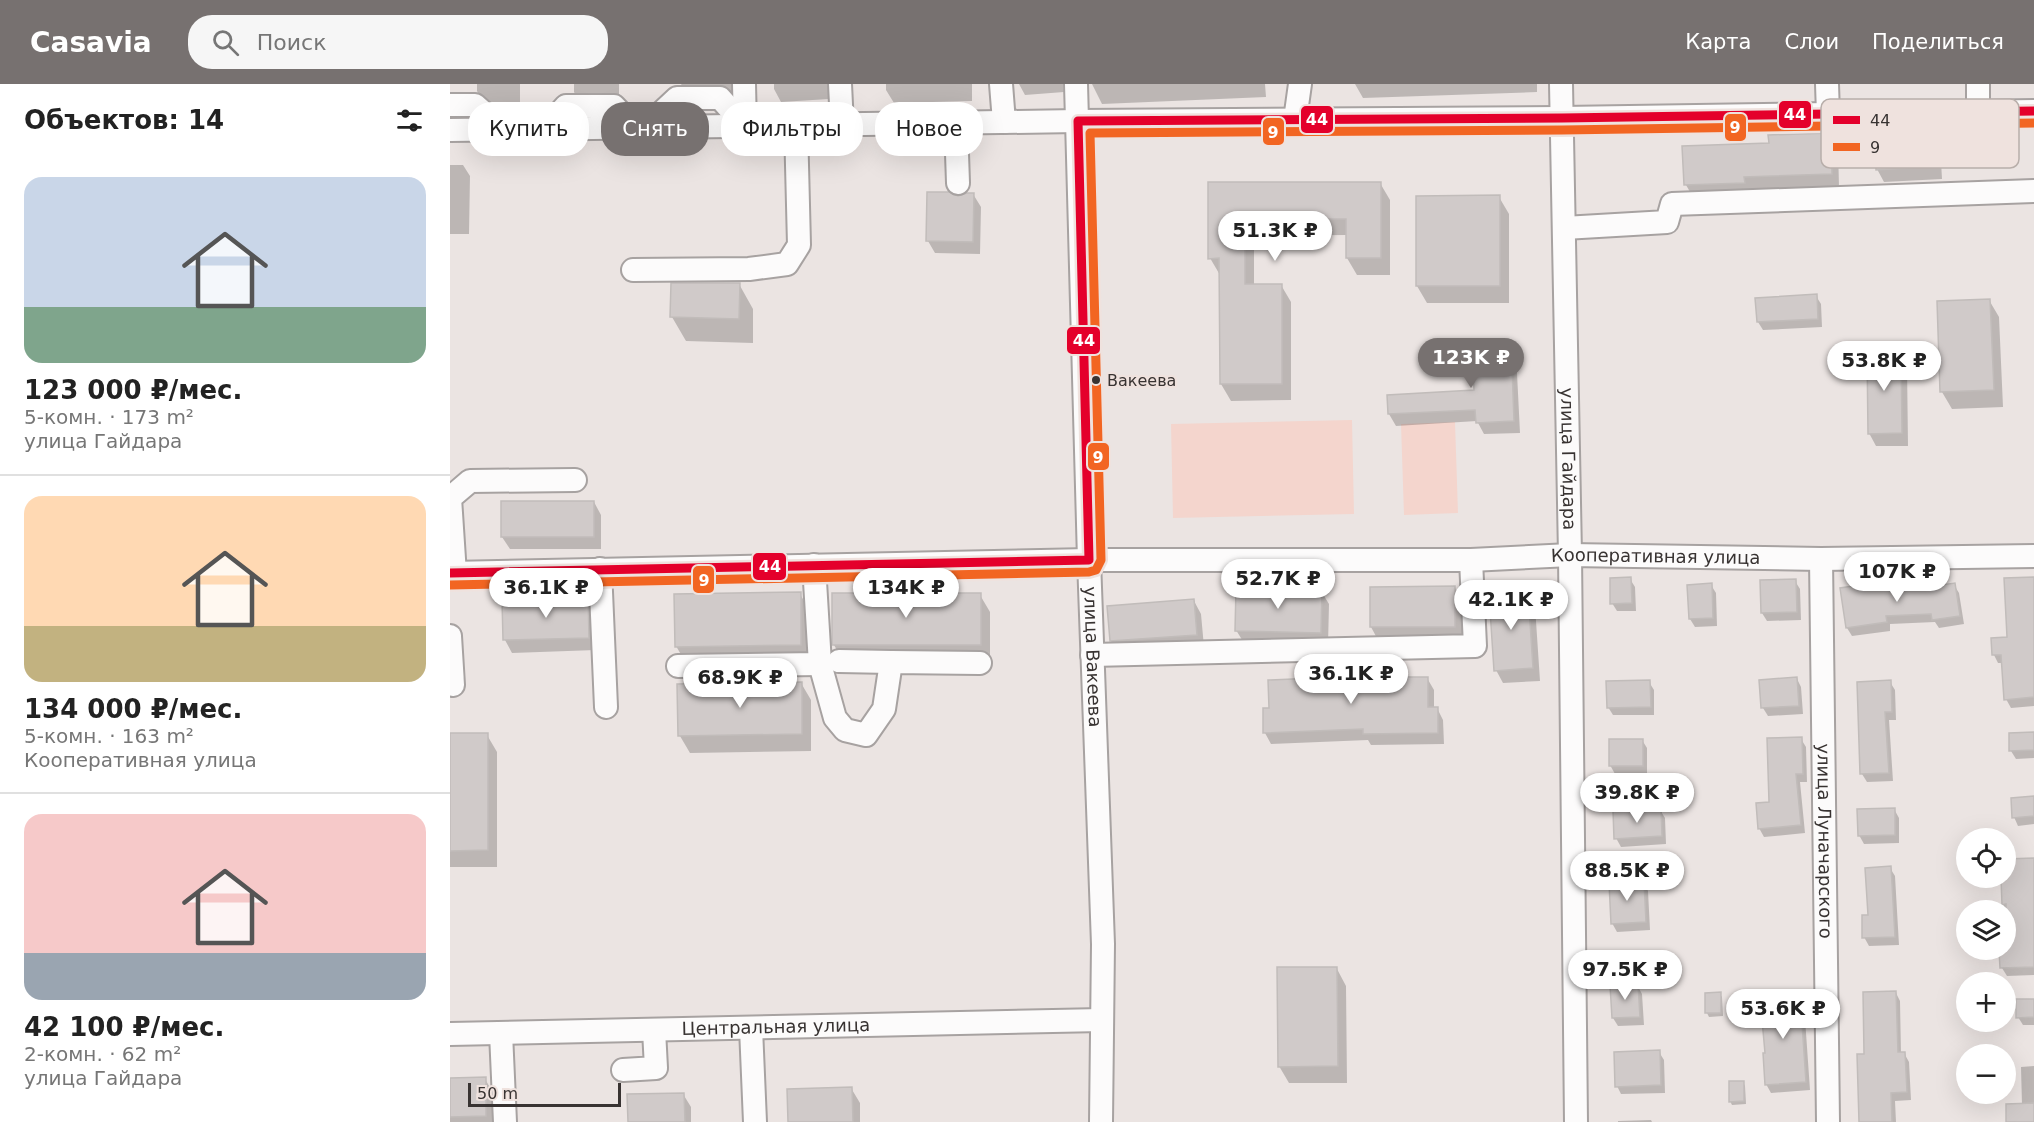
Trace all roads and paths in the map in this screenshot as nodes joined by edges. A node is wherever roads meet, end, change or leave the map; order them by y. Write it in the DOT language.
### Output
graph roads {
  1 [pos="744,84"];
  2 [pos="840,84"];
  3 [pos="1001,84"];
  4 [pos="1076,84"];
  5 [pos="1300,84"];
  6 [pos="1561,84"];
  7 [pos="1827,84"];
  8 [pos="1828,99"];
  9 [pos="744,102"];
  10 [pos="841,102"];
  11 [pos="450,105"];
  12 [pos="468,105"];
  13 [pos="2019,111"];
  14 [pos="2034,111"];
  15 [pos="1821,114"];
  16 [pos="1563,118"];
  17 [pos="1295,120"];
  18 [pos="1078,121"];
  19 [pos="1004,122"];
  20 [pos="983,123"];
  21 [pos="721,126"];
  22 [pos="589,128"];
  23 [pos="450,130"];
  24 [pos="468,130"];
  25 [pos="797,156"];
  26 [pos="957,156"];
  27 [pos="958,183"];
  28 [pos="2034,191"];
  29 [pos="1564,228"];
  30 [pos="633,270"];
  31 [pos="575,480"];
  32 [pos="1570,555"];
  33 [pos="2034,556"];
  34 [pos="1821,559"];
  35 [pos="1089,560"];
  36 [pos="1471,560"];
  37 [pos="814,565"];
  38 [pos="600,569"];
  39 [pos="453,573"];
  40 [pos="450,636"];
  41 [pos="1092,655"];
  42 [pos="830,662"];
  43 [pos="891,662"];
  44 [pos="980,663"];
  45 [pos="678,666"];
  46 [pos="453,686"];
  47 [pos="606,707"];
  48 [pos="1102,1020"];
  49 [pos="751,1028"];
  50 [pos="654,1030"];
  51 [pos="501,1033"];
  52 [pos="450,1034"];
  53 [pos="624,1070"];
  54 [pos="506,1122"];
  55 [pos="755,1122"];
  56 [pos="1101,1122"];
  57 [pos="1576,1122"];
  58 [pos="1828,1122"];
  1 -- 9 [label="street"];
  2 -- 10 [label="street"];
  3 -- 19 [label="street"];
  4 -- 18 [label="street, улица Вакеева"];
  5 -- 17 [label="street"];
  6 -- 16 [label="street, улица Гайдара"];
  7 -- 8 [label="street"];
  11 -- 12 [label="street"];
  13 -- 14 [label="street"];
  15 -- 16 [label="street"];
  16 -- 17 [label="street"];
  16 -- 29 [label="street, улица Гайдара"];
  17 -- 18 [label="street"];
  18 -- 19 [label="street"];
  18 -- 35 [label="street, улица Вакеева"];
  19 -- 20 [label="street"];
  21 -- 22 [label="street"];
  23 -- 24 [label="street"];
  25 -- 30 [label="street"];
  26 -- 27 [label="street"];
  28 -- 29 [label="street"];
  29 -- 32 [label="street, улица Гайдара"];
  31 -- 39 [label="street"];
  32 -- 34 [label="street, Кооперативная улица"];
  32 -- 36 [label="street, Кооперативная улица"];
  32 -- 57 [label="street, улица Гайдара"];
  33 -- 34 [label="street, Кооперативная улица"];
  34 -- 58 [label="street, улица Луначарского"];
  35 -- 36 [label="street, Кооперативная улица"];
  35 -- 37 [label="street, Кооперативная улица"];
  35 -- 41 [label="street, улица Вакеева"];
  36 -- 41 [label="street"];
  37 -- 38 [label="street, Кооперативная улица"];
  37 -- 42 [label="street"];
  38 -- 39 [label="street, Кооперативная улица"];
  38 -- 47 [label="street"];
  40 -- 46 [label="street"];
  41 -- 48 [label="street, улица Вакеева"];
  42 -- 43 [label="street"];
  42 -- 43 [label="street"];
  42 -- 45 [label="street"];
  43 -- 44 [label="street"];
  48 -- 49 [label="street, Центральная улица"];
  48 -- 56 [label="street, улица Вакеева"];
  49 -- 50 [label="street, Центральная улица"];
  49 -- 55 [label="street"];
  50 -- 51 [label="street, Центральная улица"];
  50 -- 53 [label="street"];
  51 -- 52 [label="street, Центральная улица"];
  51 -- 54 [label="street"];
}
